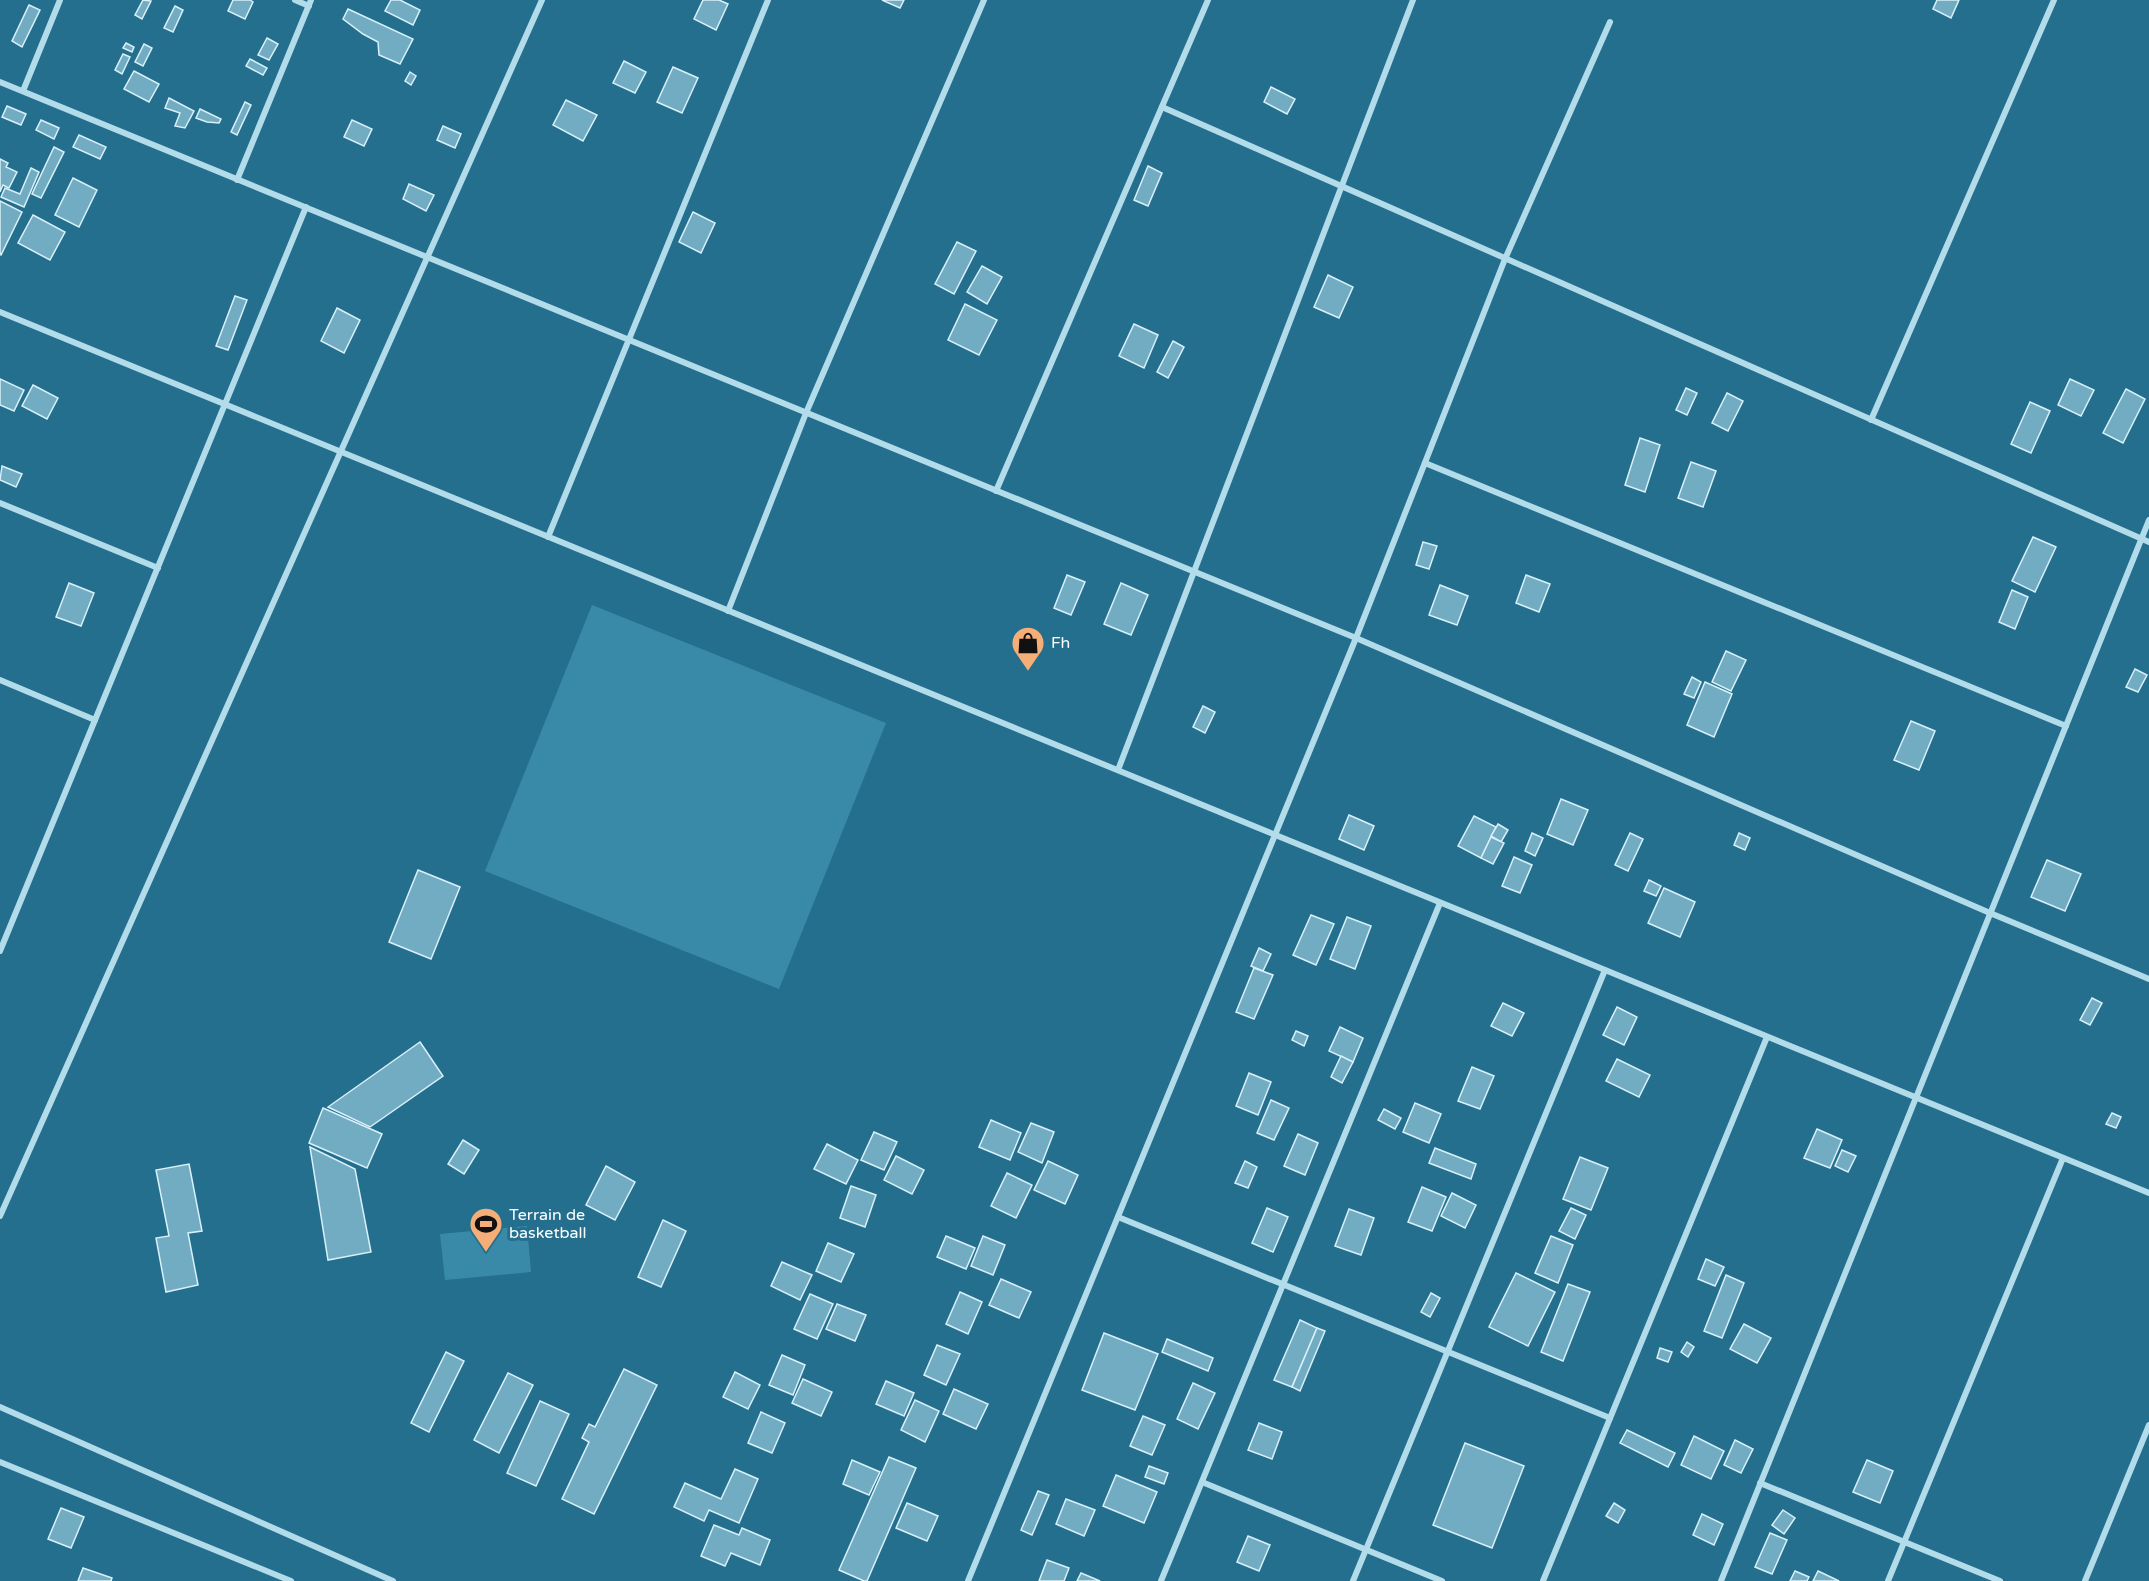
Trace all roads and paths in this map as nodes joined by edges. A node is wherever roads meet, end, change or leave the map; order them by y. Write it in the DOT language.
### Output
graph roads {
  1 [pos="60,0"];
  2 [pos="295,0"];
  3 [pos="542,0"];
  4 [pos="768,0"];
  5 [pos="984,0"];
  6 [pos="1208,0"];
  7 [pos="1413,0"];
  8 [pos="2054,0"];
  9 [pos="310,3"];
  10 [pos="1610,22"];
  11 [pos="0,82"];
  12 [pos="23,91"];
  13 [pos="1162,107"];
  14 [pos="237,180"];
  15 [pos="1341,187"];
  16 [pos="306,207"];
  17 [pos="427,258"];
  18 [pos="1505,259"];
  19 [pos="0,312"];
  20 [pos="628,340"];
  21 [pos="225,404"];
  22 [pos="806,413"];
  23 [pos="1871,420"];
  24 [pos="340,453"];
  25 [pos="1425,463"];
  26 [pos="996,491"];
  27 [pos="0,503"];
  28 [pos="2149,520"];
  29 [pos="548,537"];
  30 [pos="2141,539"];
  31 [pos="2149,542"];
  32 [pos="158,568"];
  33 [pos="1194,572"];
  34 [pos="728,610"];
  35 [pos="1356,638"];
  36 [pos="0,681"];
  37 [pos="95,720"];
  38 [pos="2066,726"];
  39 [pos="1118,770"];
  40 [pos="1275,835"];
  41 [pos="1440,903"];
  42 [pos="1990,913"];
  43 [pos="0,951"];
  44 [pos="1605,970"];
  45 [pos="2149,979"];
  46 [pos="1767,1037"];
  47 [pos="1915,1099"];
  48 [pos="2062,1158"];
  49 [pos="2149,1194"];
  50 [pos="0,1216"];
  51 [pos="1118,1217"];
  52 [pos="1283,1285"];
  53 [pos="1448,1352"];
  54 [pos="0,1407"];
  55 [pos="1610,1418"];
  56 [pos="2149,1425"];
  57 [pos="0,1462"];
  58 [pos="1202,1482"];
  59 [pos="1760,1483"];
  60 [pos="1905,1542"];
  61 [pos="1366,1550"];
  62 [pos="291,1581"];
  63 [pos="393,1581"];
  64 [pos="968,1581"];
  65 [pos="1161,1581"];
  66 [pos="1353,1581"];
  67 [pos="1442,1581"];
  68 [pos="1543,1581"];
  69 [pos="1721,1581"];
  70 [pos="1888,1581"];
  71 [pos="2000,1581"];
  72 [pos="2085,1581"];
  1 -- 12 [label="street"];
  2 -- 9 [label="street"];
  3 -- 17 [label="street"];
  4 -- 20 [label="street"];
  5 -- 22 [label="street"];
  6 -- 13 [label="street"];
  7 -- 15 [label="street"];
  8 -- 23 [label="street"];
  9 -- 14 [label="street"];
  10 -- 18 [label="street"];
  11 -- 12 [label="street"];
  12 -- 14 [label="street"];
  13 -- 15 [label="street"];
  13 -- 26 [label="street"];
  14 -- 16 [label="street"];
  15 -- 18 [label="street"];
  15 -- 33 [label="street"];
  16 -- 17 [label="street"];
  16 -- 21 [label="street"];
  17 -- 20 [label="street"];
  17 -- 24 [label="street"];
  18 -- 23 [label="street"];
  18 -- 25 [label="street"];
  19 -- 21 [label="street"];
  20 -- 22 [label="street"];
  20 -- 29 [label="street"];
  21 -- 24 [label="street"];
  21 -- 32 [label="street"];
  22 -- 26 [label="street"];
  22 -- 34 [label="street"];
  23 -- 30 [label="street"];
  24 -- 29 [label="street"];
  24 -- 50 [label="street"];
  25 -- 35 [label="street"];
  25 -- 38 [label="street"];
  26 -- 33 [label="street"];
  27 -- 32 [label="street"];
  28 -- 30 [label="street"];
  29 -- 34 [label="street"];
  30 -- 31 [label="street"];
  30 -- 38 [label="street"];
  32 -- 37 [label="street"];
  33 -- 35 [label="street"];
  33 -- 39 [label="street"];
  34 -- 39 [label="street"];
  35 -- 40 [label="street"];
  35 -- 42 [label="street"];
  36 -- 37 [label="street"];
  37 -- 43 [label="street"];
  38 -- 42 [label="street"];
  39 -- 40 [label="street"];
  40 -- 41 [label="street"];
  40 -- 51 [label="street"];
  41 -- 44 [label="street"];
  41 -- 52 [label="street"];
  42 -- 45 [label="street"];
  42 -- 47 [label="street"];
  44 -- 46 [label="street"];
  44 -- 53 [label="street"];
  46 -- 47 [label="street"];
  46 -- 55 [label="street"];
  47 -- 48 [label="street"];
  47 -- 59 [label="street"];
  48 -- 49 [label="street"];
  48 -- 60 [label="street"];
  51 -- 52 [label="street"];
  51 -- 64 [label="street"];
  52 -- 53 [label="street"];
  52 -- 58 [label="street"];
  53 -- 55 [label="street"];
  53 -- 61 [label="street"];
  54 -- 63 [label="street"];
  55 -- 68 [label="street"];
  56 -- 72 [label="street"];
  57 -- 62 [label="street"];
  58 -- 61 [label="street"];
  58 -- 65 [label="street"];
  59 -- 60 [label="street"];
  59 -- 69 [label="street"];
  60 -- 70 [label="street"];
  60 -- 71 [label="street"];
  61 -- 66 [label="street"];
  61 -- 67 [label="street"];
}
